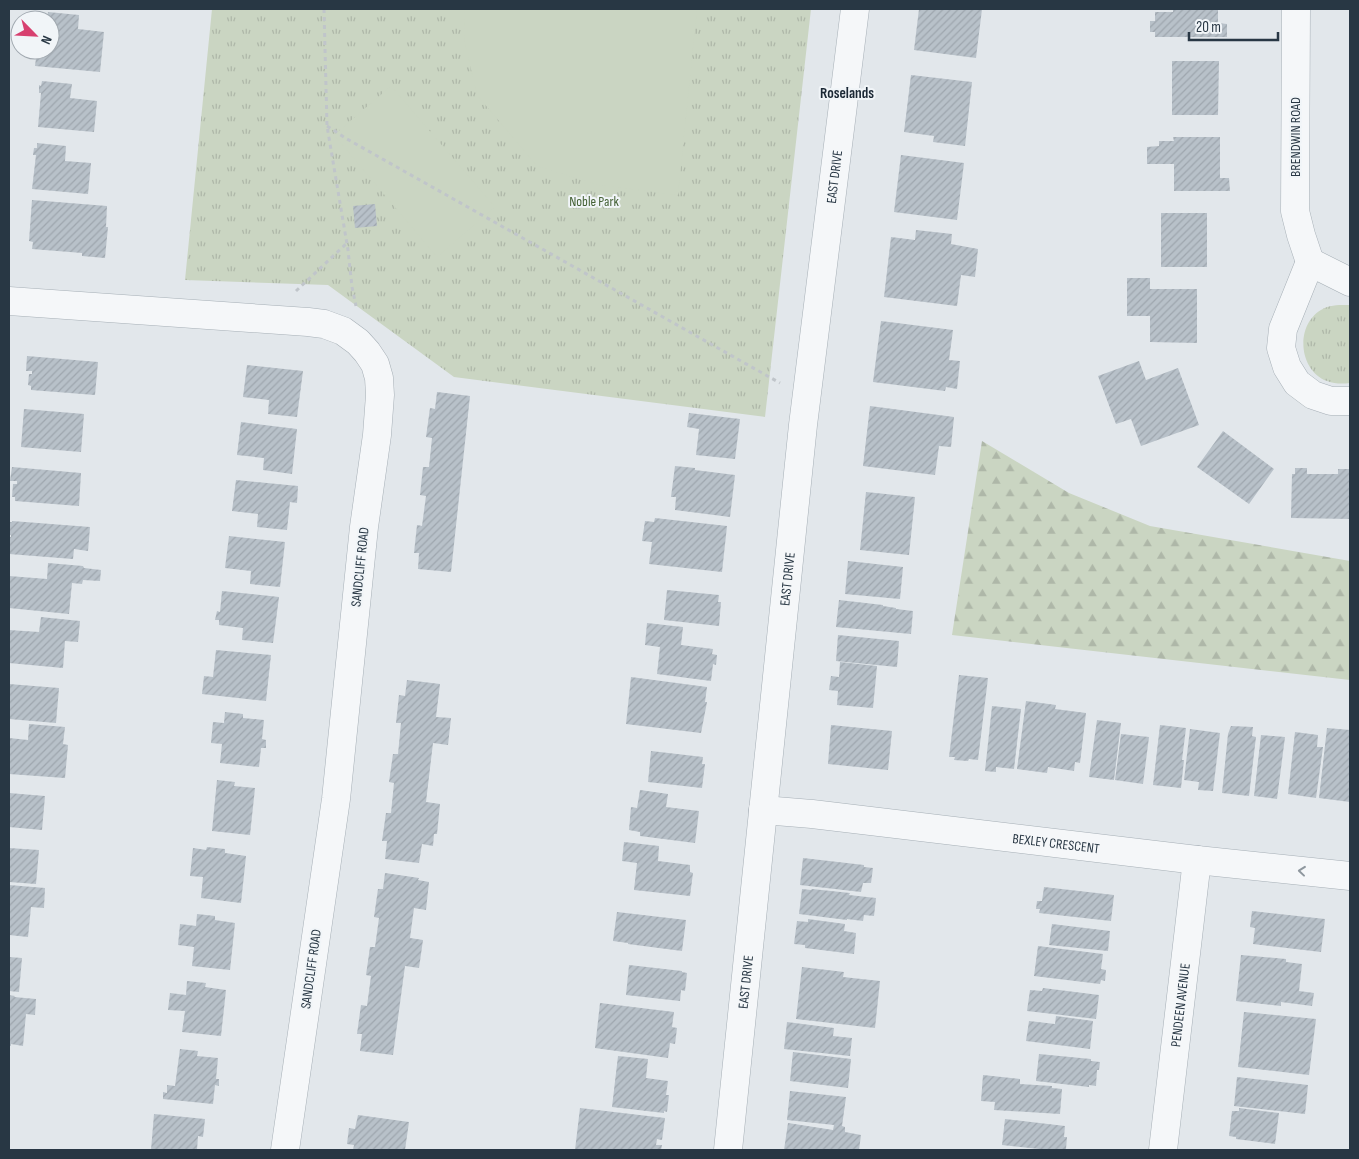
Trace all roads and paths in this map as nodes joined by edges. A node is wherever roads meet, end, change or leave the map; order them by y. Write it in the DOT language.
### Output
graph roads {
  1 [pos="324,9"];
  2 [pos="855,9"];
  3 [pos="1296,9"];
  4 [pos="326,126"];
  5 [pos="347,244"];
  6 [pos="1310,262"];
  7 [pos="1350,282"];
  8 [pos="294,293"];
  9 [pos="9,301"];
  10 [pos="358,342"];
  11 [pos="807,398"];
  12 [pos="1350,401"];
  13 [pos="763,810"];
  14 [pos="1197,860"];
  15 [pos="1350,876"];
  16 [pos="285,1150"];
  17 [pos="728,1150"];
  18 [pos="1163,1150"];
  1 -- 4 [label="path"];
  2 -- 11 [label="street, EAST DRIVE"];
  3 -- 6 [label="street, BRENDWIN ROAD"];
  4 -- 5 [label="path"];
  4 -- 11 [label="path"];
  5 -- 8 [label="path"];
  5 -- 10 [label="path"];
  6 -- 7 [label="street"];
  6 -- 12 [label="street"];
  9 -- 10 [label="street, SANDCLIFF ROAD"];
  10 -- 16 [label="street, SANDCLIFF ROAD"];
  11 -- 13 [label="street, EAST DRIVE"];
  13 -- 14 [label="street, BEXLEY CRESCENT"];
  13 -- 17 [label="street, EAST DRIVE"];
  15 -- 14 [label="street, BEXLEY CRESCENT, one-way"];
  14 -- 18 [label="street, PENDEEN AVENUE"];
}
